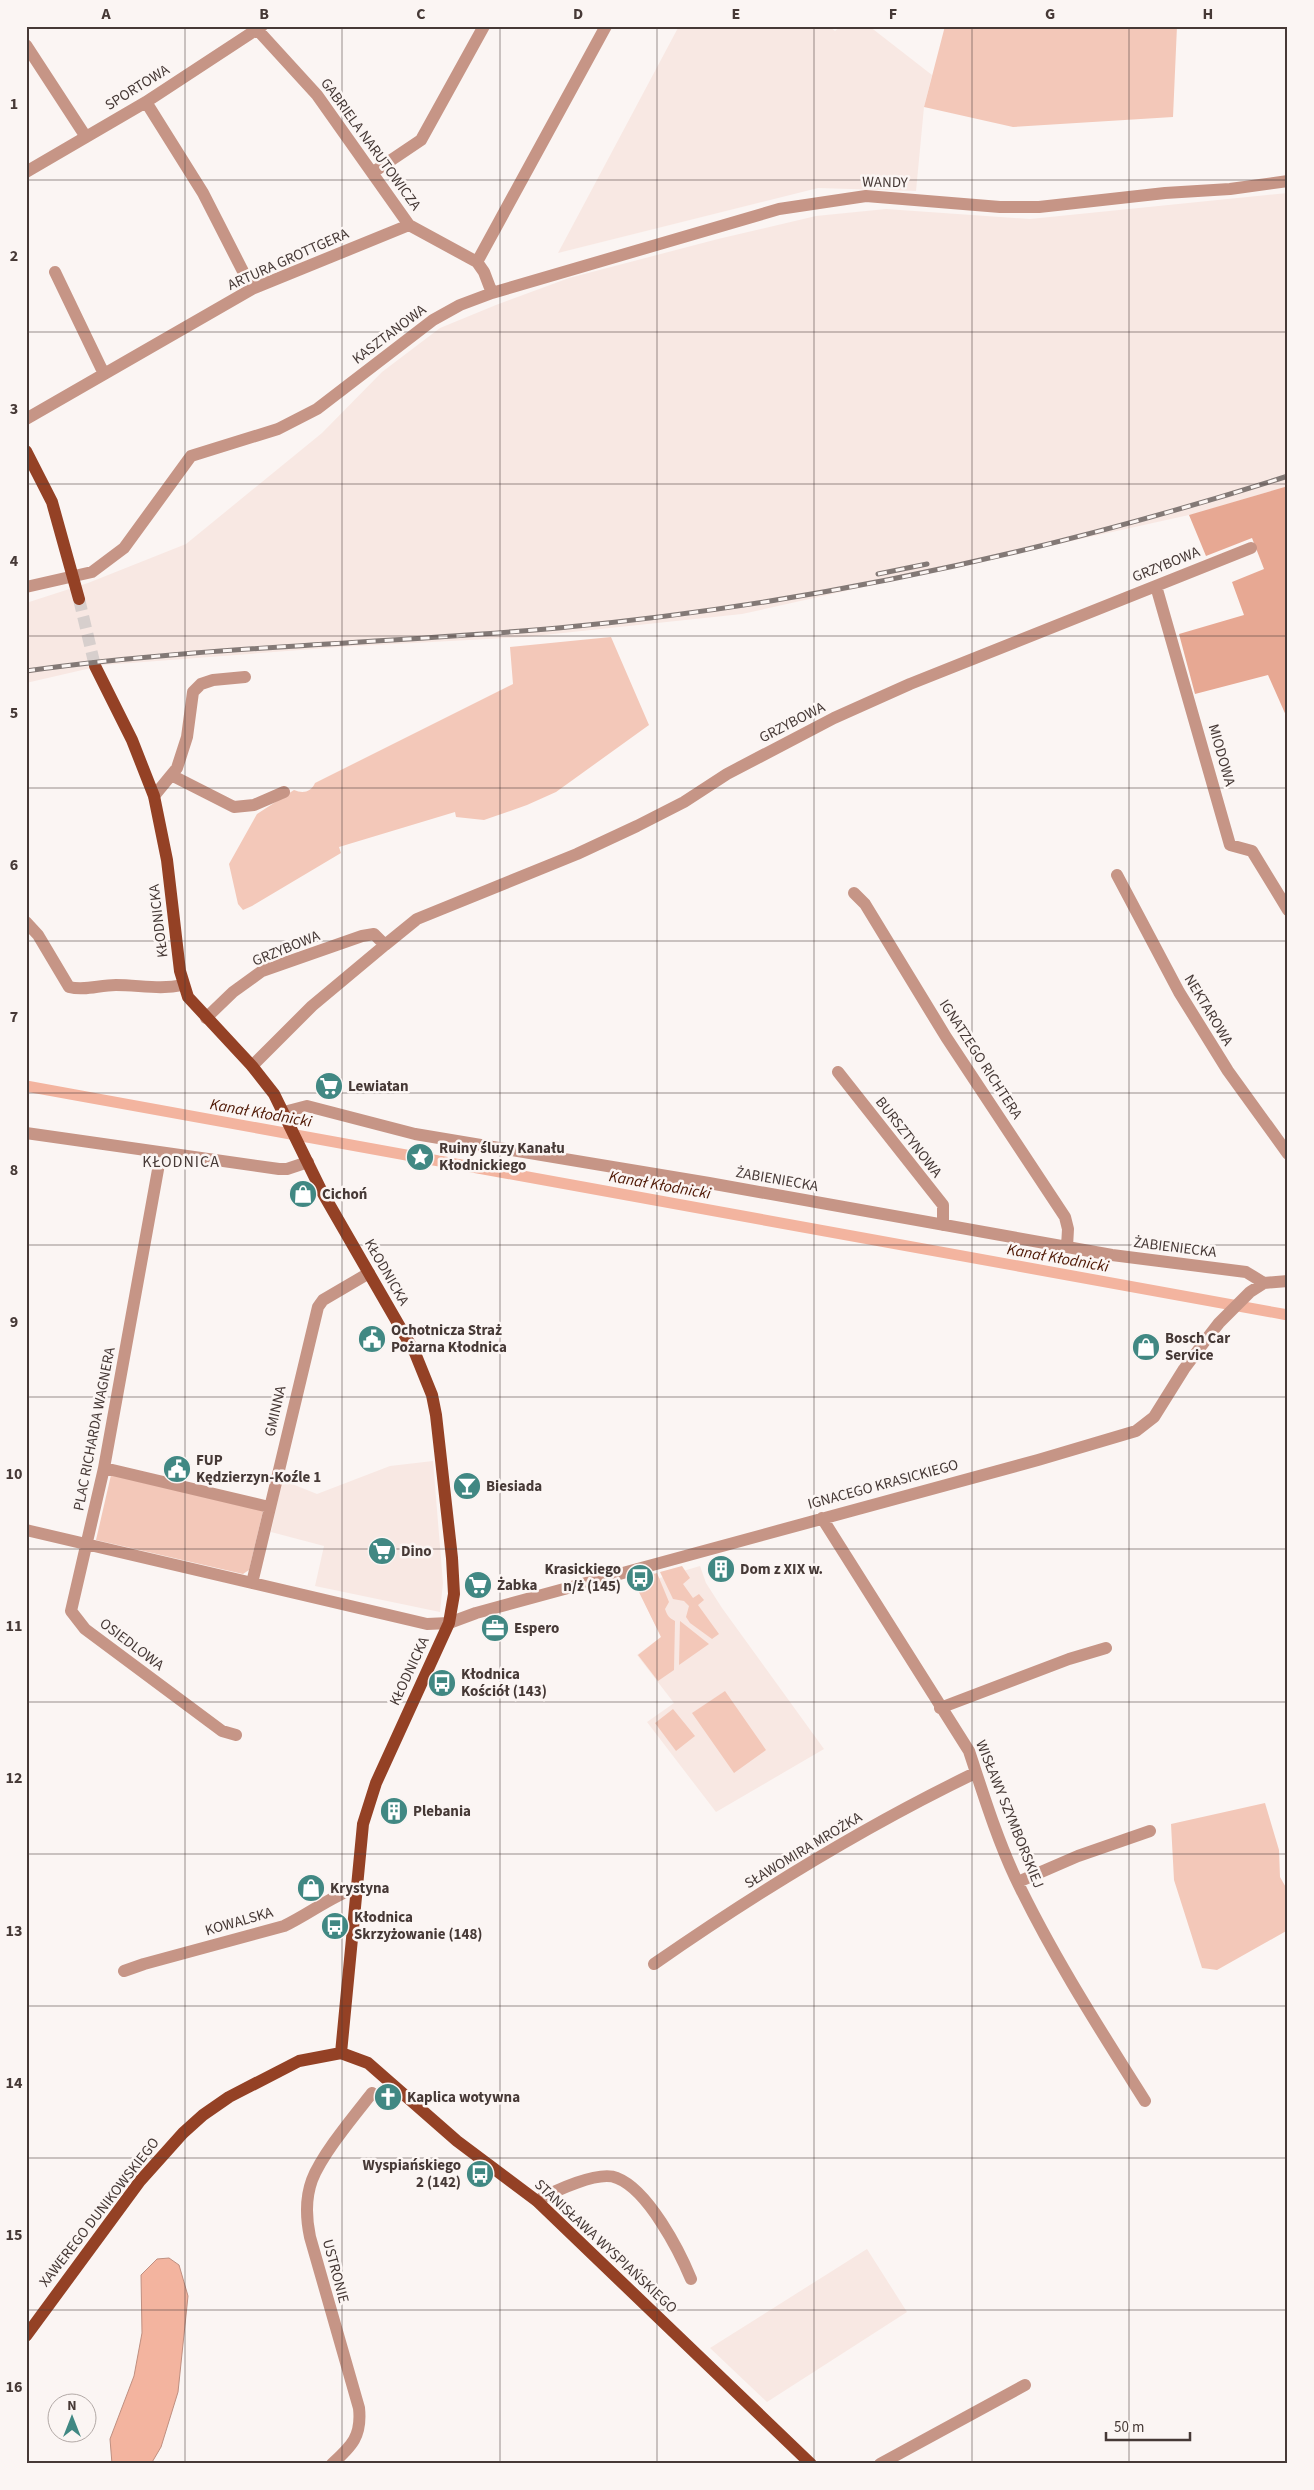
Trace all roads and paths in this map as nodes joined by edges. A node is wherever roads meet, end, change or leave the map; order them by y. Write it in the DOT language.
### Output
graph roads {
  1 [pos="484,26"];
  2 [pos="606,26"];
  3 [pos="258,27"];
  4 [pos="26,45"];
  5 [pos="146,102"];
  6 [pos="86,137"];
  7 [pos="26,172"];
  8 [pos="372,173"];
  9 [pos="1288,181"];
  10 [pos="409,225"];
  11 [pos="477,262"];
  12 [pos="55,272"];
  13 [pos="252,289"];
  14 [pos="492,293"];
  15 [pos="104,374"];
  16 [pos="26,419"];
  17 [pos="26,451"];
  18 [pos="1251,548"];
  19 [pos="73,576"];
  20 [pos="1156,586"];
  21 [pos="26,587"];
  22 [pos="79,599"];
  23 [pos="95,666"];
  24 [pos="245,676"];
  25 [pos="173,776"];
  26 [pos="284,792"];
  27 [pos="154,796"];
  28 [pos="1117,875"];
  29 [pos="854,893"];
  30 [pos="1288,910"];
  31 [pos="26,922"];
  32 [pos="385,945"];
  33 [pos="183,985"];
  34 [pos="206,1018"];
  35 [pos="252,1066"];
  36 [pos="838,1072"];
  37 [pos="286,1115"];
  38 [pos="26,1133"];
  39 [pos="161,1152"];
  40 [pos="1288,1154"];
  41 [pos="308,1162"];
  42 [pos="943,1225"];
  43 [pos="1067,1247"];
  44 [pos="369,1273"];
  45 [pos="1288,1281"];
  46 [pos="1264,1284"];
  47 [pos="104,1468"];
  48 [pos="269,1508"];
  49 [pos="822,1518"];
  50 [pos="26,1530"];
  51 [pos="88,1545"];
  52 [pos="252,1583"];
  53 [pos="449,1623"];
  54 [pos="1106,1648"];
  55 [pos="940,1708"];
  56 [pos="236,1735"];
  57 [pos="975,1774"];
  58 [pos="1150,1831"];
  59 [pos="1018,1882"];
  60 [pos="356,1887"];
  61 [pos="654,1964"];
  62 [pos="124,1971"];
  63 [pos="340,2053"];
  64 [pos="372,2093"];
  65 [pos="1145,2101"];
  66 [pos="537,2201"];
  67 [pos="691,2279"];
  68 [pos="26,2336"];
  69 [pos="1025,2385"];
  70 [pos="332,2464"];
  71 [pos="811,2464"];
  72 [pos="880,2464"];
  1 -- 8 [label="street"];
  2 -- 11 [label="street"];
  3 -- 5 [label="street, SPORTOWA"];
  3 -- 8 [label="street, GABRIELA NARUTOWICZA"];
  4 -- 6 [label="street"];
  5 -- 6 [label="street, SPORTOWA"];
  5 -- 13 [label="street"];
  6 -- 7 [label="street, SPORTOWA"];
  8 -- 10 [label="street, GABRIELA NARUTOWICZA"];
  9 -- 14 [label="street, WANDY"];
  10 -- 11 [label="street, GABRIELA NARUTOWICZA"];
  10 -- 13 [label="street, ARTURA GROTTGERA"];
  11 -- 14 [label="street"];
  12 -- 15 [label="street"];
  13 -- 15 [label="street, ARTURA GROTTGERA"];
  14 -- 19 [label="street, KASZTANOWA"];
  15 -- 16 [label="street, ARTURA GROTTGERA"];
  17 -- 19 [label="main road"];
  18 -- 20 [label="street, GRZYBOWA"];
  19 -- 21 [label="street, KASZTANOWA"];
  19 -- 22 [label="main road"];
  20 -- 30 [label="street, MIODOWA"];
  20 -- 32 [label="street, GRZYBOWA"];
  23 -- 27 [label="main road, KŁODNICKA"];
  24 -- 25 [label="street"];
  25 -- 26 [label="street"];
  25 -- 27 [label="street"];
  27 -- 33 [label="main road, KŁODNICKA"];
  28 -- 40 [label="street, NEKTAROWA"];
  29 -- 43 [label="street, IGNATZEGO RICHTERA"];
  31 -- 33 [label="street"];
  32 -- 34 [label="street, GRZYBOWA"];
  32 -- 35 [label="street, GRZYBOWA"];
  33 -- 34 [label="main road, KŁODNICKA"];
  34 -- 35 [label="main road, KŁODNICKA"];
  35 -- 37 [label="main road, KŁODNICKA"];
  36 -- 42 [label="street, BURSZTYNOWA"];
  37 -- 41 [label="main road, KŁODNICKA"];
  37 -- 42 [label="street, ŻABIENIECKA"];
  38 -- 39 [label="street"];
  39 -- 41 [label="street"];
  39 -- 47 [label="street, PLAC RICHARDA WAGNERA"];
  41 -- 44 [label="main road, KŁODNICKA"];
  42 -- 43 [label="street, ŻABIENIECKA"];
  43 -- 46 [label="street, ŻABIENIECKA"];
  44 -- 48 [label="street, GMINNA"];
  44 -- 53 [label="main road, KŁODNICKA"];
  45 -- 46 [label="street"];
  46 -- 49 [label="street, IGNACEGO KRASICKIEGO"];
  47 -- 48 [label="street"];
  47 -- 51 [label="street, PLAC RICHARDA WAGNERA"];
  48 -- 52 [label="street, GMINNA"];
  49 -- 53 [label="street, IGNACEGO KRASICKIEGO"];
  49 -- 55 [label="street, WISŁAWY SZYMBORSKIEJ"];
  50 -- 51 [label="street"];
  51 -- 52 [label="street"];
  51 -- 56 [label="street, OSIEDLOWA"];
  52 -- 53 [label="street"];
  53 -- 60 [label="main road, KŁODNICKA"];
  54 -- 55 [label="street"];
  55 -- 57 [label="street, WISŁAWY SZYMBORSKIEJ"];
  57 -- 59 [label="street, WISŁAWY SZYMBORSKIEJ"];
  57 -- 61 [label="street, SŁAWOMIRA MROŻKA"];
  58 -- 59 [label="street"];
  59 -- 65 [label="street, WISŁAWY SZYMBORSKIEJ"];
  60 -- 62 [label="street, KOWALSKA"];
  60 -- 63 [label="main road, KŁODNICKA"];
  63 -- 66 [label="main road, STANISŁAWA WYSPIAŃSKIEGO"];
  63 -- 68 [label="main road, XAWEREGO DUNIKOWSKIEGO"];
  64 -- 70 [label="street, USTRONIE"];
  66 -- 67 [label="street"];
  66 -- 71 [label="main road, STANISŁAWA WYSPIAŃSKIEGO"];
  69 -- 72 [label="street"];
}
